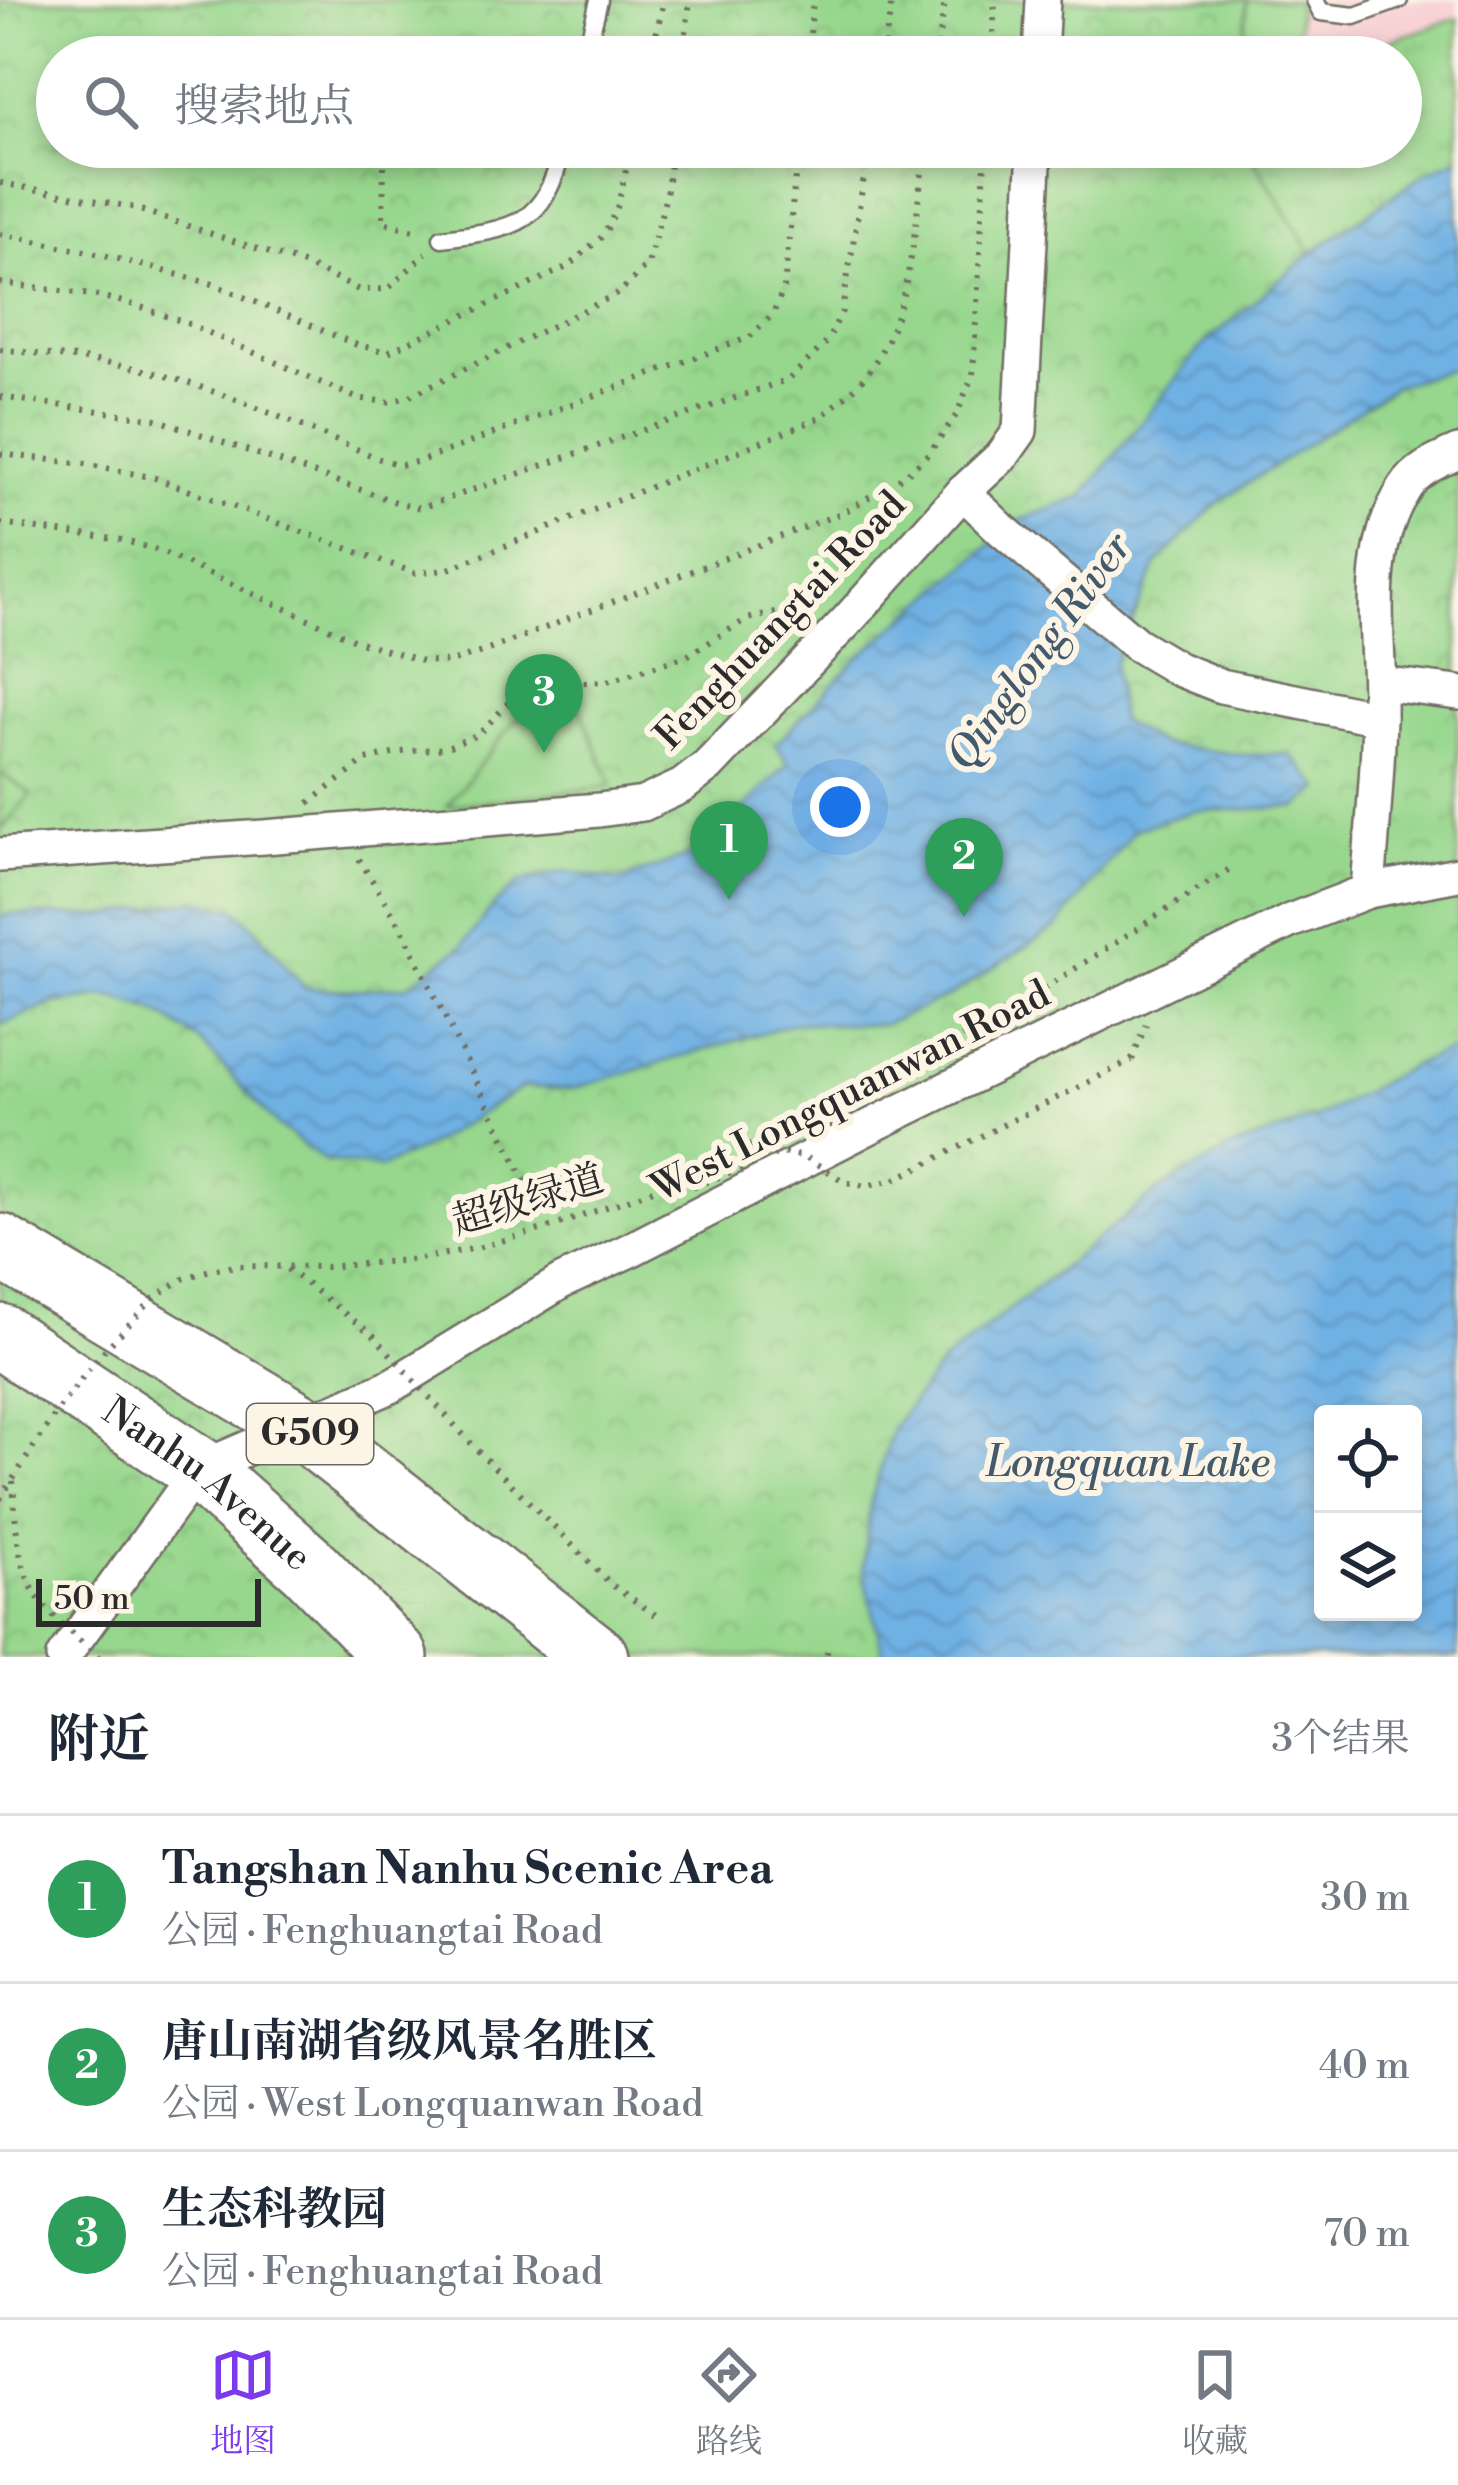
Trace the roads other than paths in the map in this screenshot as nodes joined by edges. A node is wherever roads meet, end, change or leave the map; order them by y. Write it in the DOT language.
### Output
graph roads {
  1 [pos="599,0"];
  2 [pos="1043,0"];
  3 [pos="1315,0"];
  4 [pos="1399,0"];
  5 [pos="590,36"];
  6 [pos="1041,36"];
  7 [pos="558,168"];
  8 [pos="1034,168"];
  9 [pos="442,238"];
  10 [pos="1458,452"];
  11 [pos="963,491"];
  12 [pos="1380,683"];
  13 [pos="1458,693"];
  14 [pos="1379,718"];
  15 [pos="0,855"];
  16 [pos="1458,874"];
  17 [pos="1368,891"];
  18 [pos="0,1246"];
  19 [pos="0,1336"];
  20 [pos="300,1426"];
  21 [pos="199,1469"];
  22 [pos="63,1657"];
  23 [pos="396,1657"];
  24 [pos="596,1657"];
  1 -- 5 [label="lane"];
  2 -- 6 [label="street"];
  3 -- 4 [label="lane"];
  7 -- 9 [label="lane"];
  8 -- 11 [label="street, Fenghuangtai Road"];
  10 -- 12 [label="street"];
  11 -- 14 [label="street"];
  11 -- 15 [label="street, Fenghuangtai Road"];
  12 -- 13 [label="street"];
  12 -- 14 [label="street"];
  14 -- 17 [label="street"];
  16 -- 17 [label="street, West Longquanwan Road"];
  17 -- 20 [label="street, West Longquanwan Road"];
  18 -- 20 [label="highway, G509"];
  19 -- 21 [label="highway, Nanhu Avenue / G509"];
  20 -- 21 [label="street, West Longquanwan Road"];
  20 -- 24 [label="highway, G509"];
  21 -- 22 [label="street"];
  21 -- 23 [label="highway, Nanhu Avenue / G509"];
}
